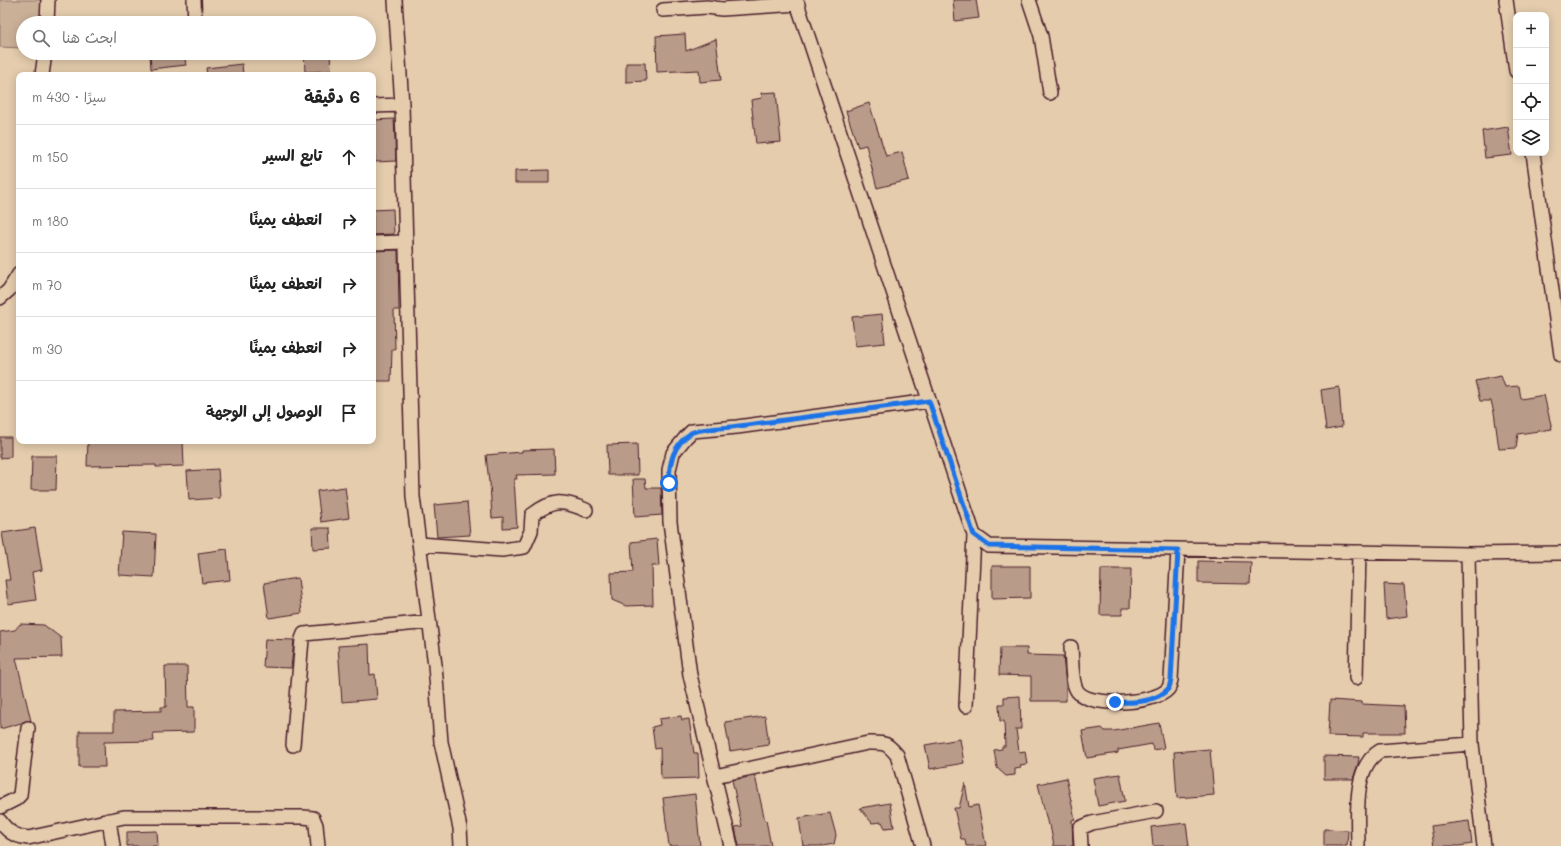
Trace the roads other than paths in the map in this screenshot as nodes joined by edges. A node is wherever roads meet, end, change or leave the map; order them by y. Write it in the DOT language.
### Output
graph roads {
  1 [pos="48,0"];
  2 [pos="194,0"];
  3 [pos="395,0"];
  4 [pos="1029,0"];
  5 [pos="1506,0"];
  6 [pos="797,2"];
  7 [pos="663,10"];
  8 [pos="47,16"];
  9 [pos="195,16"];
  10 [pos="1513,50"];
  11 [pos="43,60"];
  12 [pos="42,72"];
  13 [pos="1050,93"];
  14 [pos="402,104"];
  15 [pos="376,106"];
  16 [pos="1533,156"];
  17 [pos="406,242"];
  18 [pos="376,243"];
  19 [pos="16,278"];
  20 [pos="0,298"];
  21 [pos="1561,355"];
  22 [pos="929,401"];
  23 [pos="586,510"];
  24 [pos="974,535"];
  25 [pos="419,544"];
  26 [pos="1178,550"];
  27 [pos="1359,552"];
  28 [pos="1561,553"];
  29 [pos="1468,554"];
  30 [pos="429,622"];
  31 [pos="1071,646"];
  32 [pos="1356,678"];
  33 [pos="966,706"];
  34 [pos="28,728"];
  35 [pos="1472,744"];
  36 [pos="293,745"];
  37 [pos="715,776"];
  38 [pos="0,807"];
  39 [pos="1156,811"];
  40 [pos="108,820"];
  41 [pos="0,821"];
  42 [pos="113,846"];
  43 [pos="318,846"];
  44 [pos="461,846"];
  45 [pos="731,846"];
  46 [pos="923,846"];
  47 [pos="1081,846"];
  48 [pos="1358,846"];
  49 [pos="1484,846"];
  1 -- 8 [label="street"];
  2 -- 9 [label="street"];
  3 -- 14 [label="street"];
  4 -- 13 [label="street"];
  5 -- 10 [label="street"];
  6 -- 7 [label="street"];
  6 -- 22 [label="street"];
  11 -- 12 [label="street"];
  14 -- 15 [label="street"];
  14 -- 17 [label="street"];
  16 -- 21 [label="street"];
  17 -- 18 [label="street"];
  17 -- 25 [label="street"];
  19 -- 20 [label="street"];
  22 -- 24 [label="street"];
  22 -- 37 [label="street"];
  23 -- 25 [label="street"];
  24 -- 26 [label="street"];
  24 -- 33 [label="street"];
  25 -- 30 [label="street"];
  26 -- 27 [label="street"];
  26 -- 31 [label="street"];
  27 -- 29 [label="street"];
  27 -- 32 [label="street"];
  28 -- 29 [label="street"];
  29 -- 35 [label="street"];
  30 -- 36 [label="street"];
  30 -- 44 [label="street"];
  34 -- 38 [label="street"];
  35 -- 48 [label="street"];
  35 -- 49 [label="street"];
  37 -- 45 [label="street"];
  37 -- 46 [label="street"];
  39 -- 47 [label="street"];
  40 -- 41 [label="street"];
  40 -- 42 [label="street"];
  40 -- 43 [label="street"];
}
